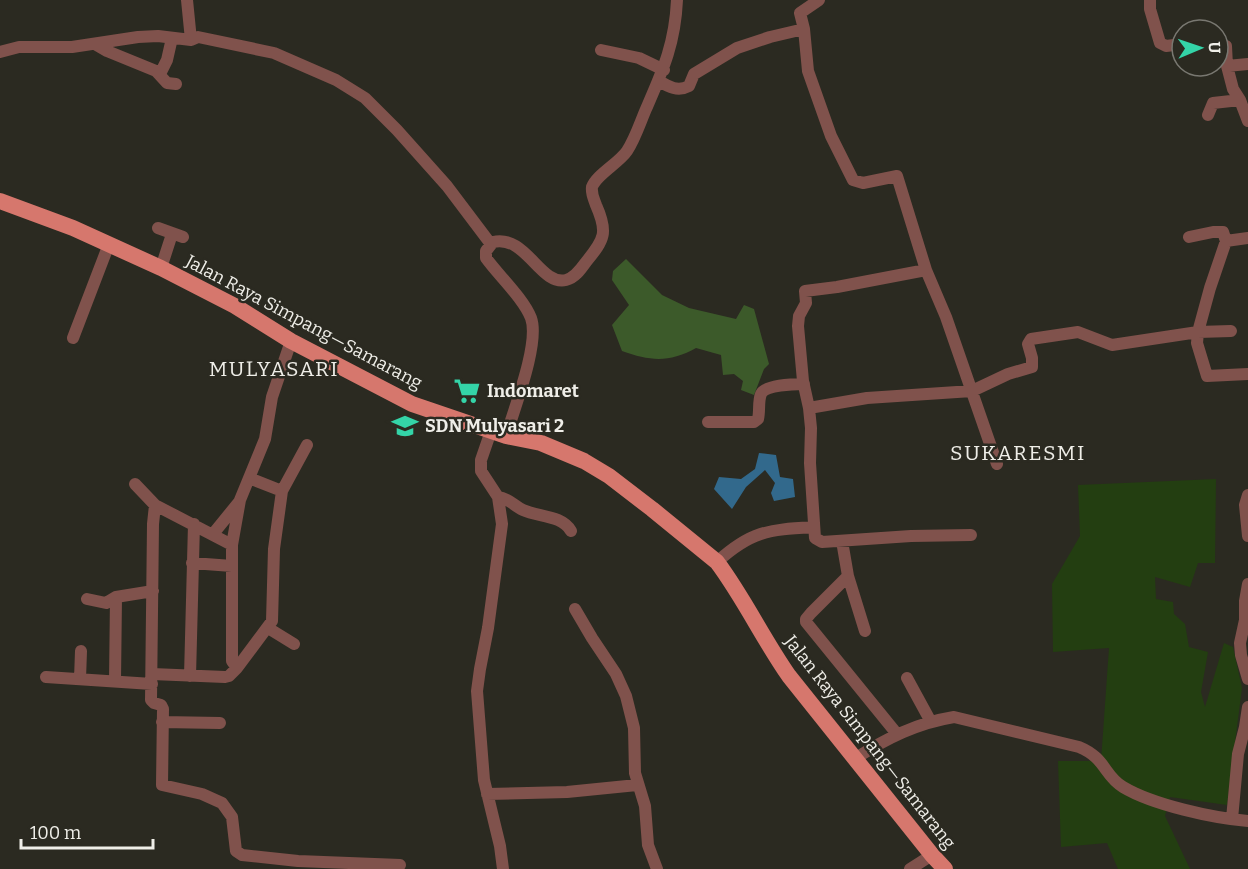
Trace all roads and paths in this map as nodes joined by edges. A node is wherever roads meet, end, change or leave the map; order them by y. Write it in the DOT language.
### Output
graph roads {
  1 [pos="187,0"];
  2 [pos="677,0"];
  3 [pos="819,0"];
  4 [pos="1150,0"];
  5 [pos="804,29"];
  6 [pos="172,38"];
  7 [pos="191,40"];
  8 [pos="95,44"];
  9 [pos="1170,46"];
  10 [pos="601,50"];
  11 [pos="0,52"];
  12 [pos="1248,64"];
  13 [pos="1230,66"];
  14 [pos="160,74"];
  15 [pos="661,76"];
  16 [pos="1230,78"];
  17 [pos="176,84"];
  18 [pos="1240,100"];
  19 [pos="1208,115"];
  20 [pos="1248,121"];
  21 [pos="0,201"];
  22 [pos="158,228"];
  23 [pos="1189,237"];
  24 [pos="1248,238"];
  25 [pos="1226,241"];
  26 [pos="490,243"];
  27 [pos="109,244"];
  28 [pos="161,267"];
  29 [pos="926,270"];
  30 [pos="1231,331"];
  31 [pos="1198,332"];
  32 [pos="73,338"];
  33 [pos="291,341"];
  34 [pos="1248,374"];
  35 [pos="804,384"];
  36 [pos="972,391"];
  37 [pos="809,408"];
  38 [pos="708,422"];
  39 [pos="499,433"];
  40 [pos="307,445"];
  41 [pos="997,464"];
  42 [pos="249,477"];
  43 [pos="135,484"];
  44 [pos="282,491"];
  45 [pos="1248,495"];
  46 [pos="498,497"];
  47 [pos="240,500"];
  48 [pos="155,505"];
  49 [pos="194,524"];
  50 [pos="813,527"];
  51 [pos="571,531"];
  52 [pos="213,534"];
  53 [pos="971,536"];
  54 [pos="1248,536"];
  55 [pos="842,541"];
  56 [pos="232,545"];
  57 [pos="717,562"];
  58 [pos="192,563"];
  59 [pos="232,566"];
  60 [pos="848,576"];
  61 [pos="1248,584"];
  62 [pos="153,591"];
  63 [pos="116,597"];
  64 [pos="87,599"];
  65 [pos="575,609"];
  66 [pos="268,628"];
  67 [pos="865,631"];
  68 [pos="294,644"];
  69 [pos="81,651"];
  70 [pos="237,668"];
  71 [pos="190,676"];
  72 [pos="46,677"];
  73 [pos="907,678"];
  74 [pos="80,679"];
  75 [pos="152,679"];
  76 [pos="1248,679"];
  77 [pos="116,681"];
  78 [pos="1248,707"];
  79 [pos="162,722"];
  80 [pos="932,722"];
  81 [pos="220,723"];
  82 [pos="1247,727"];
  83 [pos="897,734"];
  84 [pos="856,758"];
  85 [pos="637,785"];
  86 [pos="487,794"];
  87 [pos="1232,819"];
  88 [pos="1248,821"];
  89 [pos="932,855"];
  90 [pos="400,865"];
  91 [pos="503,869"];
  92 [pos="657,869"];
  93 [pos="910,869"];
  94 [pos="945,869"];
  1 -- 7 [label="street"];
  2 -- 15 [label="street"];
  3 -- 5 [label="street"];
  4 -- 9 [label="street"];
  5 -- 15 [label="street"];
  5 -- 29 [label="street"];
  6 -- 7 [label="street"];
  6 -- 8 [label="street"];
  6 -- 14 [label="street"];
  7 -- 26 [label="street"];
  8 -- 11 [label="street"];
  8 -- 14 [label="street"];
  10 -- 15 [label="street"];
  12 -- 13 [label="street"];
  14 -- 17 [label="street"];
  15 -- 26 [label="street"];
  16 -- 18 [label="street"];
  18 -- 19 [label="street"];
  18 -- 20 [label="street"];
  21 -- 27 [label="main road, Jalan Raya Simpang—Samarang"];
  22 -- 28 [label="street"];
  23 -- 25 [label="street"];
  24 -- 25 [label="street"];
  25 -- 31 [label="street"];
  26 -- 39 [label="street"];
  27 -- 28 [label="main road, Jalan Raya Simpang—Samarang"];
  27 -- 32 [label="street"];
  28 -- 33 [label="main road, Jalan Raya Simpang—Samarang"];
  29 -- 35 [label="street"];
  29 -- 36 [label="street"];
  30 -- 31 [label="street"];
  31 -- 34 [label="street"];
  31 -- 36 [label="street"];
  33 -- 39 [label="main road, Jalan Raya Simpang—Samarang"];
  33 -- 42 [label="street"];
  35 -- 37 [label="street"];
  35 -- 38 [label="street"];
  36 -- 37 [label="street"];
  36 -- 41 [label="street"];
  37 -- 50 [label="street"];
  39 -- 46 [label="street"];
  39 -- 57 [label="main road, Jalan Raya Simpang—Samarang"];
  40 -- 44 [label="street"];
  42 -- 44 [label="street"];
  42 -- 47 [label="street"];
  43 -- 48 [label="street"];
  44 -- 66 [label="street"];
  45 -- 54 [label="street"];
  46 -- 51 [label="street"];
  46 -- 86 [label="street"];
  47 -- 52 [label="street"];
  47 -- 56 [label="street"];
  48 -- 49 [label="street"];
  48 -- 62 [label="street"];
  49 -- 52 [label="street"];
  49 -- 58 [label="street"];
  50 -- 55 [label="street"];
  50 -- 57 [label="street"];
  52 -- 56 [label="street"];
  53 -- 55 [label="street"];
  55 -- 60 [label="street"];
  56 -- 59 [label="street"];
  57 -- 84 [label="main road, Jalan Raya Simpang—Samarang"];
  58 -- 59 [label="street"];
  58 -- 71 [label="street"];
  59 -- 70 [label="street"];
  60 -- 67 [label="street"];
  60 -- 83 [label="street"];
  61 -- 76 [label="street"];
  62 -- 63 [label="street"];
  62 -- 75 [label="street"];
  63 -- 64 [label="street"];
  63 -- 77 [label="street"];
  65 -- 85 [label="street"];
  66 -- 68 [label="street"];
  66 -- 70 [label="street"];
  69 -- 74 [label="street"];
  70 -- 71 [label="street"];
  71 -- 75 [label="street"];
  72 -- 74 [label="street"];
  73 -- 80 [label="street"];
  74 -- 77 [label="street"];
  75 -- 77 [label="street"];
  75 -- 79 [label="street"];
  78 -- 82 [label="street"];
  79 -- 81 [label="street"];
  79 -- 90 [label="street"];
  80 -- 83 [label="street"];
  80 -- 87 [label="street"];
  82 -- 87 [label="street"];
  83 -- 84 [label="street"];
  84 -- 89 [label="main road, Jalan Raya Simpang—Samarang"];
  85 -- 86 [label="street"];
  85 -- 92 [label="street"];
  86 -- 91 [label="street"];
  87 -- 88 [label="street"];
  89 -- 93 [label="street"];
  89 -- 94 [label="main road, Jalan Raya Simpang—Samarang"];
}
